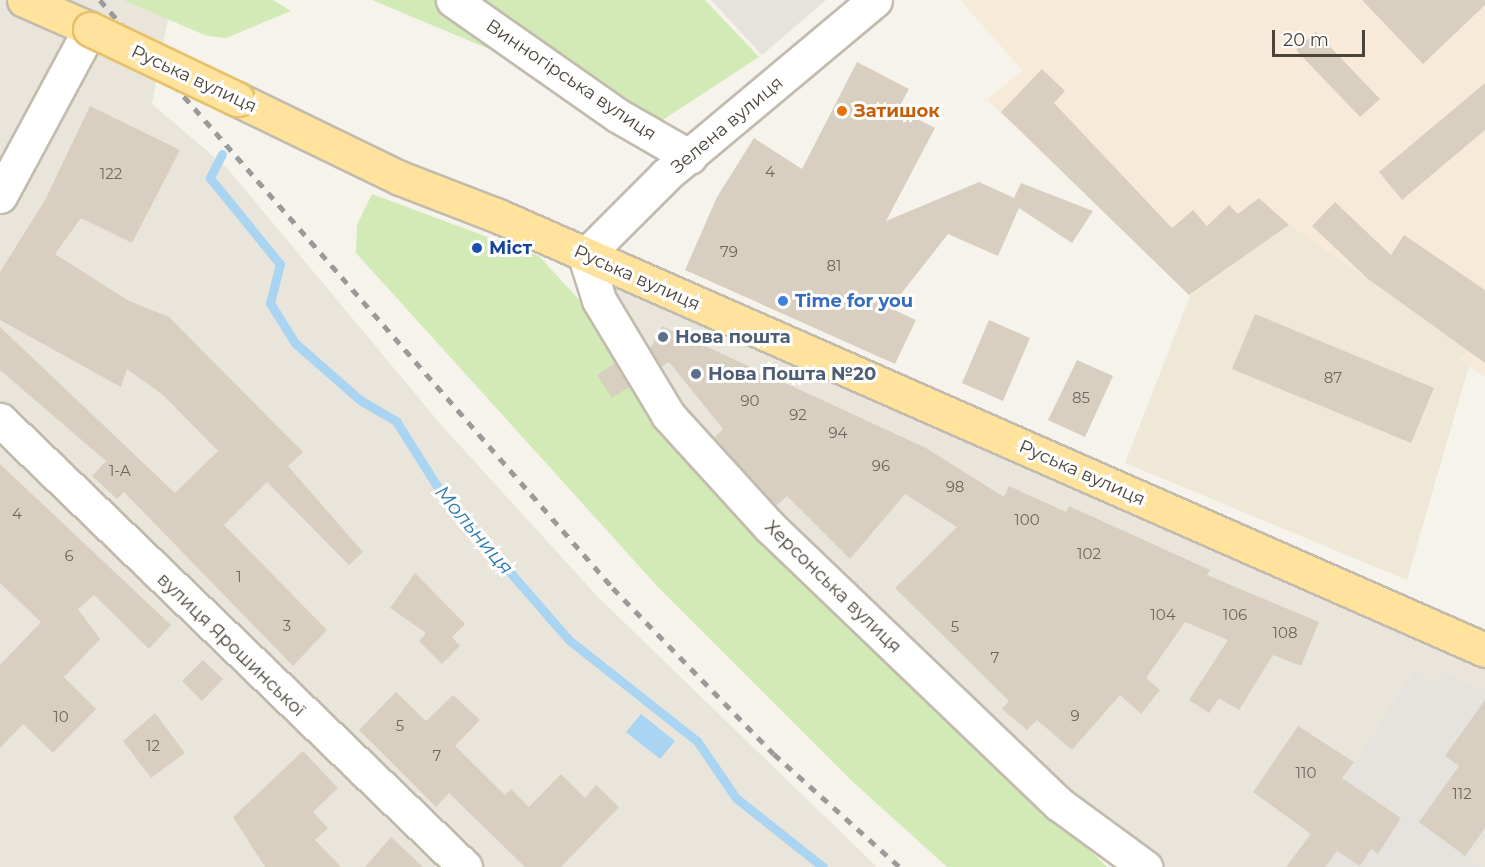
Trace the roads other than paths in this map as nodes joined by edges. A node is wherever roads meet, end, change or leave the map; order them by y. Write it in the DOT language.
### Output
graph roads {
  1 [pos="24,0"];
  2 [pos="453,0"];
  3 [pos="875,0"];
  4 [pos="90,29"];
  5 [pos="690,158"];
  6 [pos="0,196"];
  7 [pos="585,256"];
  8 [pos="0,420"];
  9 [pos="1485,650"];
  10 [pos="465,867"];
  11 [pos="1145,867"];
  1 -- 4 [label="main road, Руська вулиця"];
  2 -- 5 [label="street, Винногірська вулиця"];
  3 -- 5 [label="street, Зелена вулиця"];
  4 -- 6 [label="street"];
  4 -- 7 [label="main road, Руська вулиця, bridge"];
  5 -- 7 [label="street, Зелена вулиця"];
  7 -- 9 [label="main road, Руська вулиця"];
  7 -- 11 [label="street, Херсонська вулиця"];
  8 -- 10 [label="street, вулиця Ярошинської"];
}
